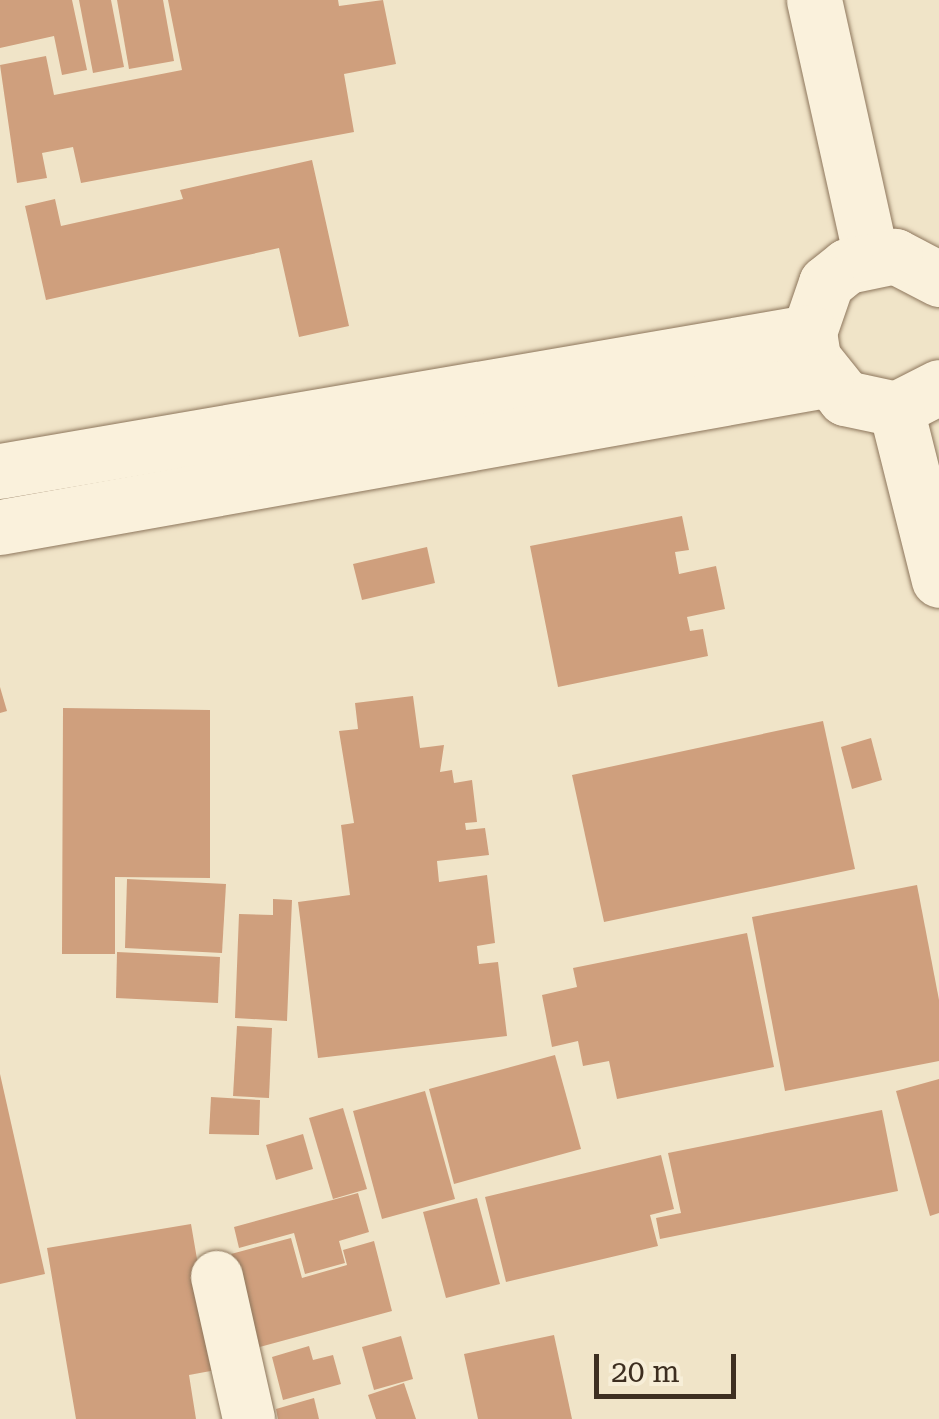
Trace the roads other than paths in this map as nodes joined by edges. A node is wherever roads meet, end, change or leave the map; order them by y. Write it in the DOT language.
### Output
graph roads {
  1 [pos="814,0"];
  2 [pos="871,257"];
  3 [pos="939,278"];
  4 [pos="817,356"];
  5 [pos="918,398"];
  6 [pos="0,472"];
  7 [pos="0,527"];
  8 [pos="939,580"];
  9 [pos="216,1277"];
  10 [pos="249,1419"];
  1 -- 2 [label="street"];
  2 -- 3 [label="street"];
  2 -- 4 [label="street"];
  4 -- 5 [label="street"];
  4 -- 6 [label="street"];
  4 -- 7 [label="street"];
  5 -- 8 [label="street"];
  9 -- 10 [label="street"];
}
